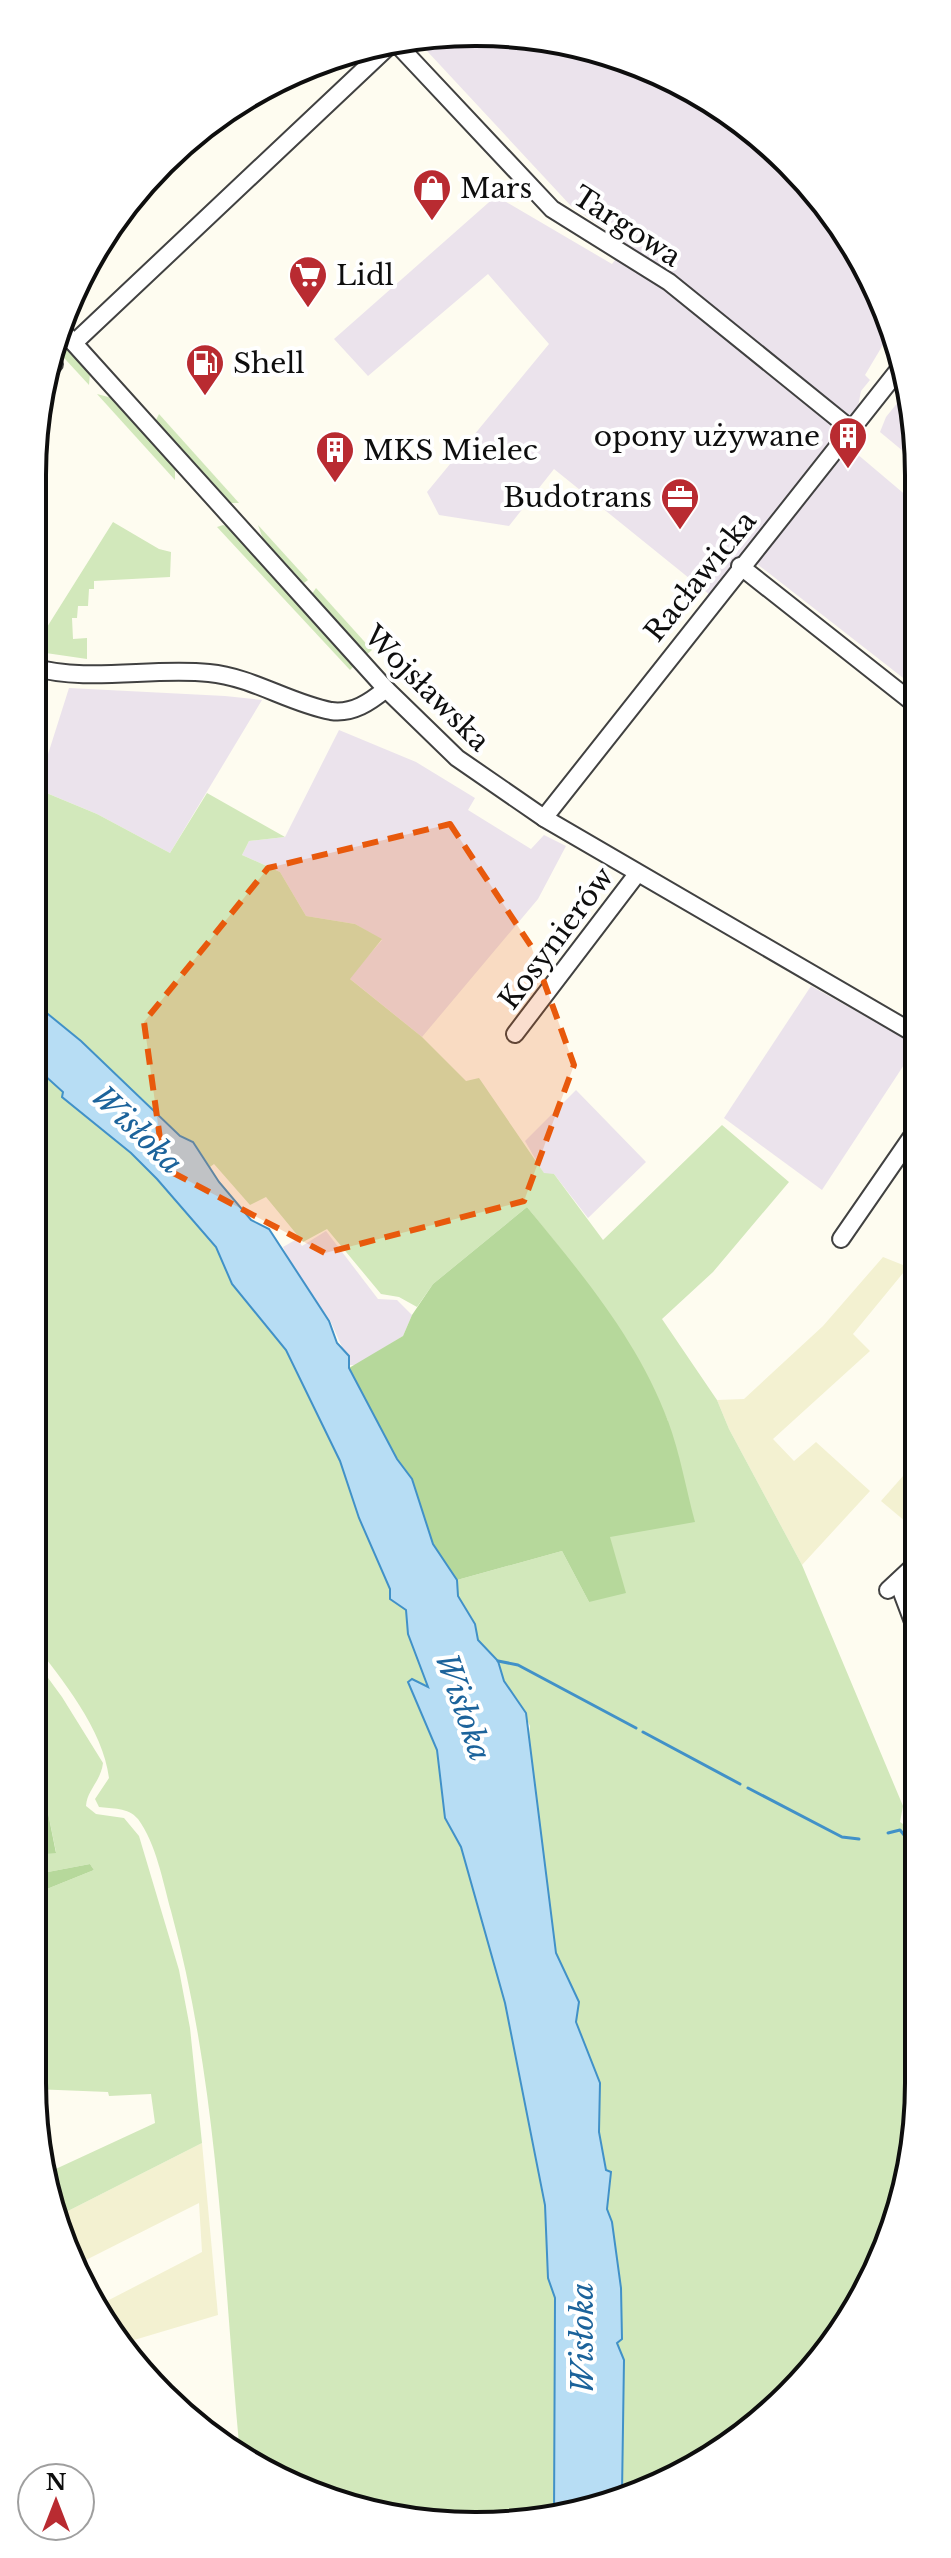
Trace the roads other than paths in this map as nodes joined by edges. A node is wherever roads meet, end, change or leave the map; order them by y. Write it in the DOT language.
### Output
graph roads {
  1 [pos="405,52"];
  2 [pos="376,58"];
  3 [pos="69,337"];
  4 [pos="74,343"];
  5 [pos="893,377"];
  6 [pos="852,430"];
  7 [pos="740,566"];
  8 [pos="46,669"];
  9 [pos="386,689"];
  10 [pos="905,696"];
  11 [pos="544,818"];
  12 [pos="637,874"];
  13 [pos="905,1028"];
  14 [pos="515,1034"];
  15 [pos="905,1146"];
  16 [pos="841,1239"];
  17 [pos="905,1574"];
  18 [pos="905,1610"];
  1 -- 6 [label="street, Targowa"];
  2 -- 4 [label="street"];
  3 -- 4 [label="street, Wojsławska"];
  4 -- 9 [label="street, Wojsławska"];
  5 -- 6 [label="street, Racławicka"];
  6 -- 7 [label="street, Racławicka"];
  7 -- 10 [label="street"];
  7 -- 11 [label="street, Racławicka"];
  8 -- 9 [label="street"];
  9 -- 11 [label="street, Wojsławska"];
  11 -- 12 [label="street, Wojsławska"];
  12 -- 13 [label="street, Wojsławska"];
  12 -- 14 [label="street, Kosynierów"];
  15 -- 16 [label="street"];
  17 -- 18 [label="street"];
}
